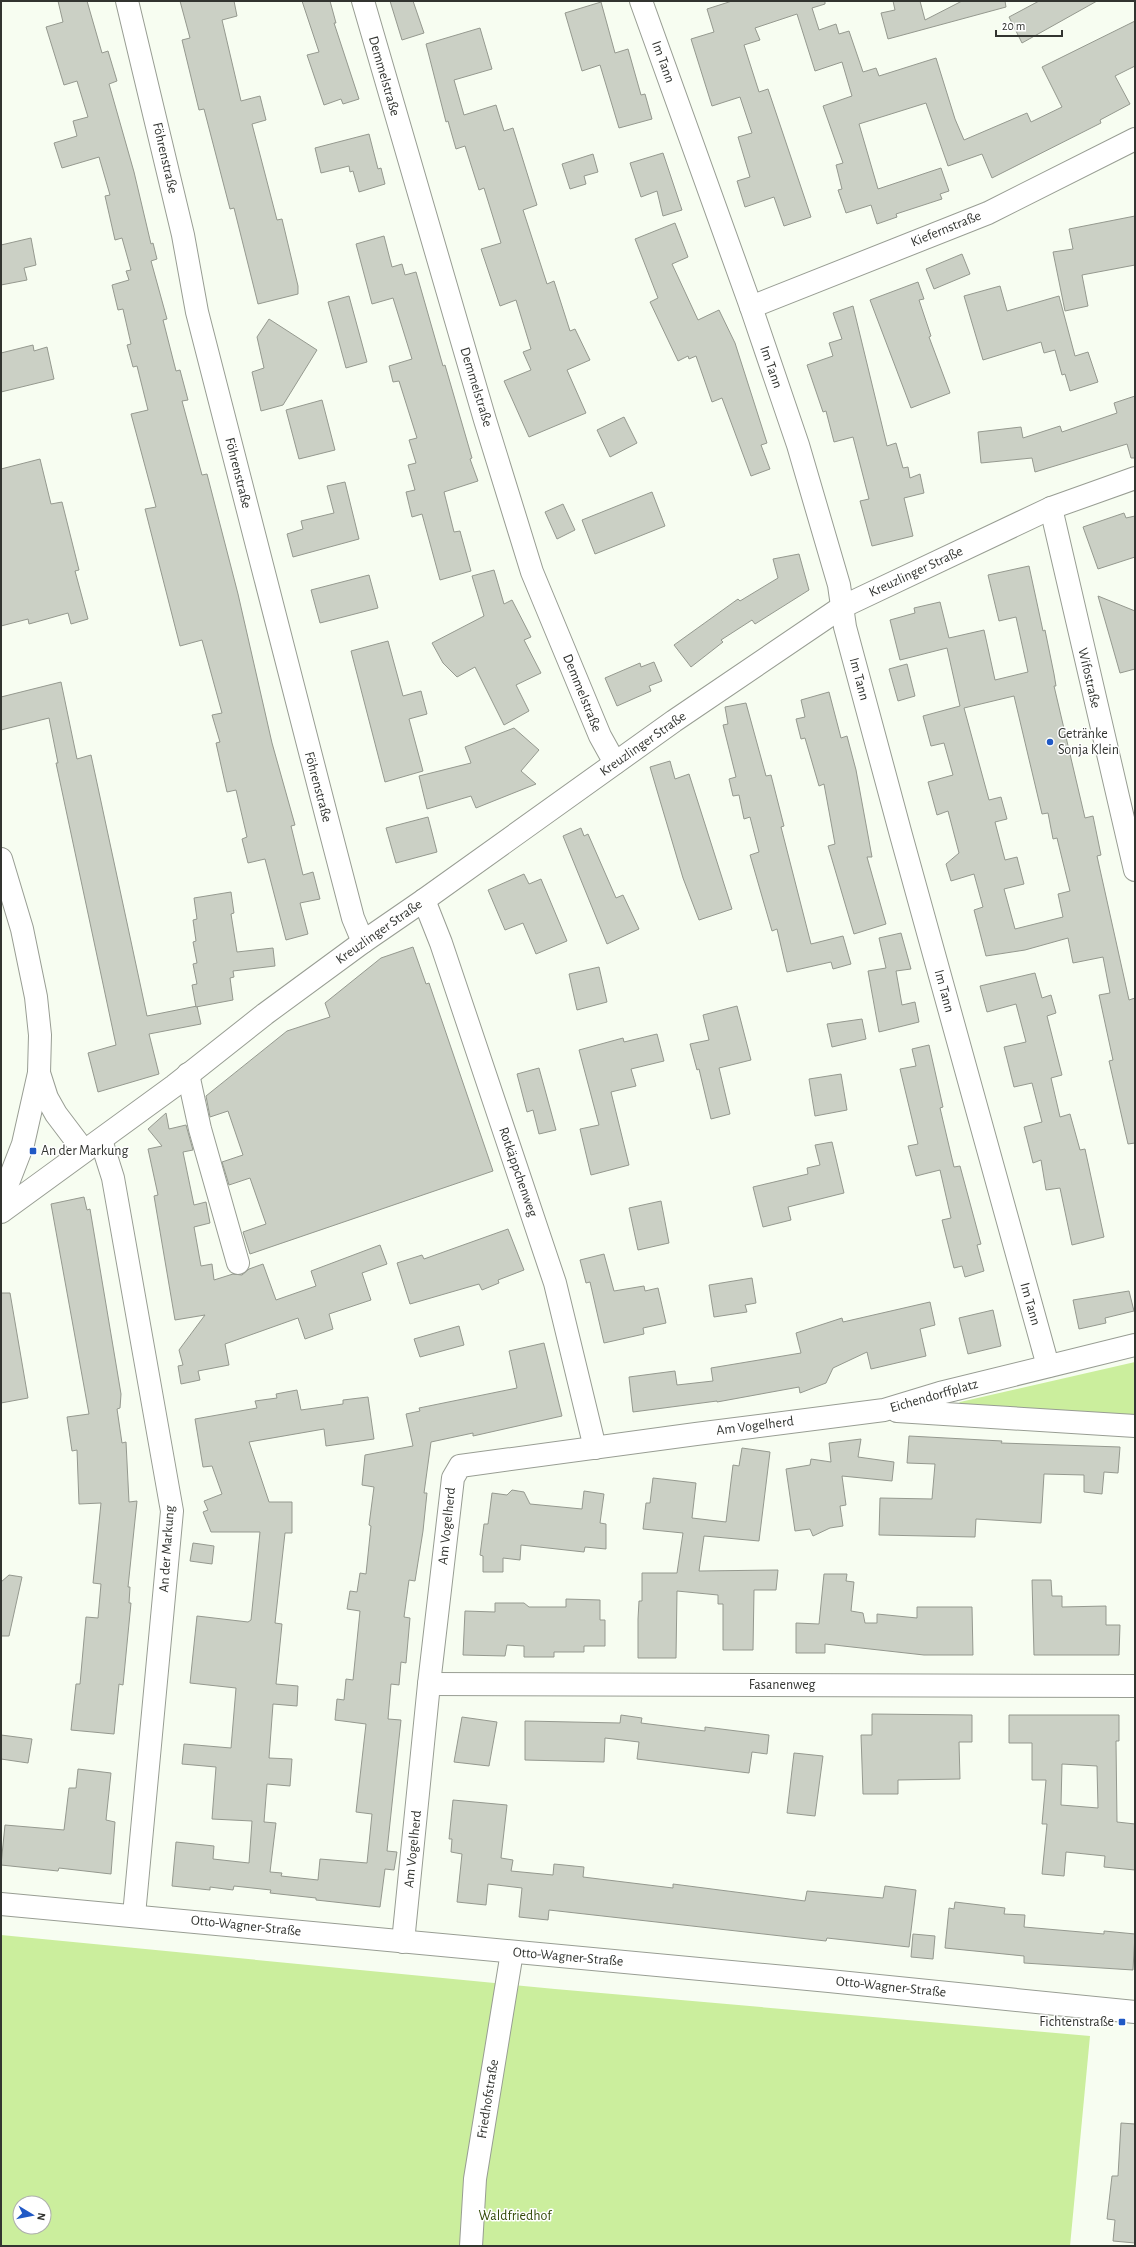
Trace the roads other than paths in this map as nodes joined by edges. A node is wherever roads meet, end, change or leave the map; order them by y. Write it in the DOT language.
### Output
graph roads {
  1 [pos="128,1"];
  2 [pos="362,1"];
  3 [pos="641,1"];
  4 [pos="1135,139"];
  5 [pos="751,307"];
  6 [pos="1135,478"];
  7 [pos="1051,508"];
  8 [pos="842,607"];
  9 [pos="615,763"];
  10 [pos="1127,802"];
  11 [pos="1,859"];
  12 [pos="1135,870"];
  13 [pos="424,900"];
  14 [pos="363,942"];
  15 [pos="40,1073"];
  16 [pos="188,1074"];
  17 [pos="92,1146"];
  18 [pos="1,1201"];
  19 [pos="1,1212"];
  20 [pos="238,1263"];
  21 [pos="1135,1345"];
  22 [pos="1048,1366"];
  23 [pos="884,1410"];
  24 [pos="1135,1426"];
  25 [pos="595,1448"];
  26 [pos="429,1684"];
  27 [pos="1135,1686"];
  28 [pos="1,1904"];
  29 [pos="134,1915"];
  30 [pos="403,1942"];
  31 [pos="512,1952"];
  32 [pos="1135,2012"];
  33 [pos="472,2246"];
  1 -- 14 [label="street, Föhrenstraße"];
  2 -- 9 [label="street, Demmelstraße"];
  3 -- 5 [label="street, Im Tann"];
  4 -- 5 [label="street, Kiefernstraße"];
  5 -- 8 [label="street, Im Tann"];
  6 -- 7 [label="street, Kreuzlinger Straße"];
  7 -- 8 [label="street, Kreuzlinger Straße"];
  7 -- 10 [label="street, Wifostraße"];
  8 -- 9 [label="street, Kreuzlinger Straße"];
  8 -- 22 [label="street, Im Tann"];
  9 -- 13 [label="street, Kreuzlinger Straße"];
  10 -- 12 [label="street, Wifostraße"];
  11 -- 15 [label="street"];
  13 -- 14 [label="street, Kreuzlinger Straße"];
  13 -- 25 [label="street, Rotkäppchenweg"];
  14 -- 16 [label="street, Kreuzlinger Straße"];
  15 -- 17 [label="street, An der Markung"];
  15 -- 18 [label="street"];
  16 -- 17 [label="street, Kreuzlinger Straße"];
  16 -- 20 [label="street"];
  17 -- 19 [label="street, Kreuzlinger Straße"];
  17 -- 29 [label="street, An der Markung"];
  21 -- 22 [label="street, Eichendorffplatz"];
  22 -- 23 [label="street, Eichendorffplatz"];
  23 -- 24 [label="street, Eichendorffplatz"];
  23 -- 25 [label="street, Am Vogelherd"];
  25 -- 26 [label="street, Am Vogelherd"];
  26 -- 27 [label="street, Fasanenweg"];
  26 -- 30 [label="street, Am Vogelherd"];
  28 -- 29 [label="street, Otto-Wagner-Straße"];
  29 -- 30 [label="street, Otto-Wagner-Straße"];
  30 -- 31 [label="street, Otto-Wagner-Straße"];
  31 -- 32 [label="street, Otto-Wagner-Straße"];
  31 -- 33 [label="street, Friedhofstraße"];
}
